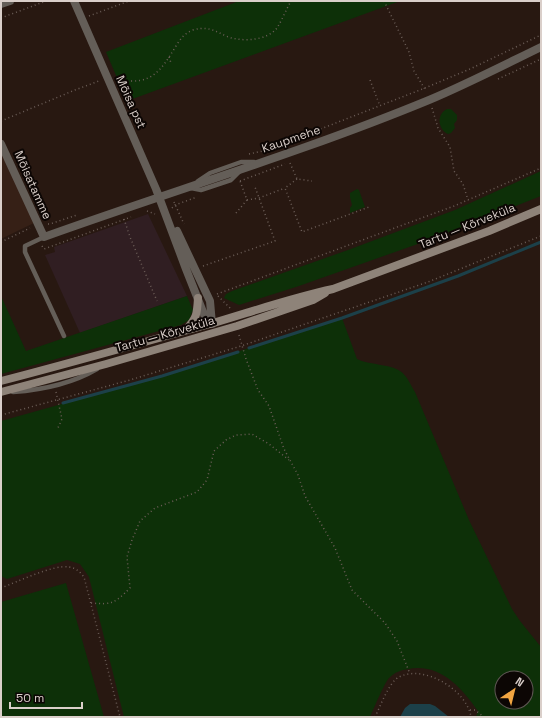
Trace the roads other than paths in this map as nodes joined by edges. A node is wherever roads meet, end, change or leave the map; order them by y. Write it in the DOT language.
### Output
graph roads {
  1 [pos="10,1"];
  2 [pos="74,1"];
  3 [pos="1,4"];
  4 [pos="541,47"];
  5 [pos="1,144"];
  6 [pos="260,162"];
  7 [pos="190,188"];
  8 [pos="159,198"];
  9 [pos="541,208"];
  10 [pos="165,212"];
  11 [pos="44,237"];
  12 [pos="333,289"];
  13 [pos="198,298"];
  14 [pos="211,323"];
  15 [pos="185,330"];
  16 [pos="214,332"];
  17 [pos="64,336"];
  18 [pos="106,364"];
  19 [pos="1,381"];
  20 [pos="1,392"];
  1 -- 3 [label="street"];
  2 -- 8 [label="street, Mõisa pst"];
  4 -- 6 [label="street, Kaupmehe"];
  5 -- 11 [label="street, Mõisatamme"];
  6 -- 7 [label="street, Kaupmehe"];
  6 -- 7 [label="lane"];
  7 -- 8 [label="street, Kaupmehe"];
  8 -- 10 [label="street, Mõisa pst"];
  8 -- 11 [label="street, Kaupmehe"];
  9 -- 12 [label="main road, Tartu — Kõrveküla"];
  10 -- 13 [label="street, Mõisa pst"];
  10 -- 14 [label="street, Mõisa pst"];
  11 -- 17 [label="lane"];
  12 -- 14 [label="main road, Tartu — Kõrveküla"];
  12 -- 16 [label="main road, Tartu — Kõrveküla"];
  13 -- 14 [label="street, Mõisa pst"];
  13 -- 15 [label="main road"];
  14 -- 15 [label="main road, Tartu — Kõrveküla"];
  14 -- 16 [label="street, Mõisa pst"];
  15 -- 19 [label="main road, Tartu — Kõrveküla"];
  16 -- 18 [label="main road, Tartu — Kõrveküla"];
  18 -- 20 [label="main road, Tartu — Kõrveküla"];
  18 -- 20 [label="lane"];
}
